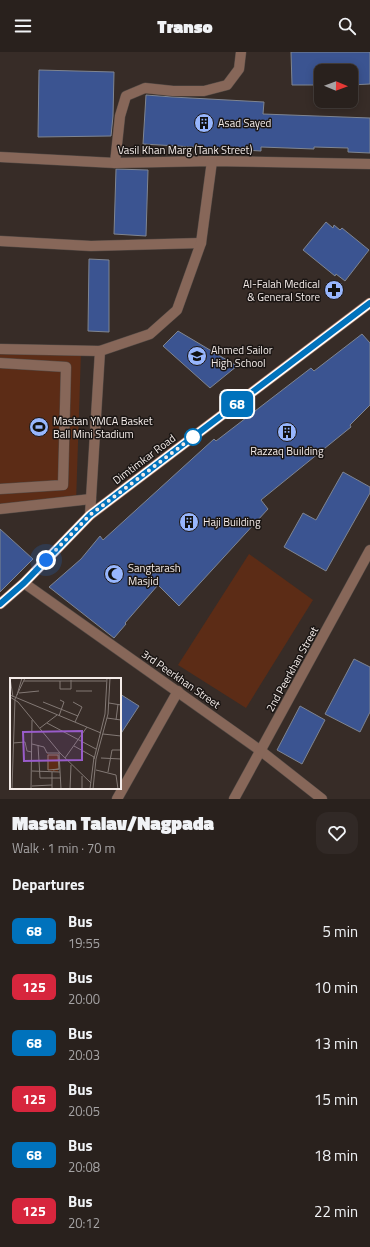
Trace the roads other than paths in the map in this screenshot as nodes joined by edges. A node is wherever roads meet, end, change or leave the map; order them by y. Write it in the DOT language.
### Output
graph roads {
  1 [pos="241,52"];
  2 [pos="0,157"];
  3 [pos="212,161"];
  4 [pos="115,163"];
  5 [pos="370,164"];
  6 [pos="0,240"];
  7 [pos="201,243"];
  8 [pos="370,303"];
  9 [pos="0,349"];
  10 [pos="100,351"];
  11 [pos="0,363"];
  12 [pos="0,489"];
  13 [pos="91,499"];
  14 [pos="0,509"];
  15 [pos="90,515"];
  16 [pos="370,550"];
  17 [pos="24,583"];
  18 [pos="0,604"];
  19 [pos="178,691"];
  20 [pos="261,751"];
  21 [pos="117,799"];
  22 [pos="234,799"];
  23 [pos="322,799"];
  1 -- 4 [label="street"];
  2 -- 4 [label="street, Vasil Khan Marg (Tank Street)"];
  3 -- 4 [label="street, Vasil Khan Marg (Tank Street)"];
  3 -- 5 [label="street, Vasil Khan Marg (Tank Street)"];
  3 -- 7 [label="street"];
  6 -- 7 [label="street"];
  7 -- 10 [label="street"];
  8 -- 15 [label="main road, Dimtimkar Road"];
  9 -- 10 [label="street"];
  10 -- 13 [label="street"];
  11 -- 12 [label="street"];
  13 -- 14 [label="street"];
  13 -- 15 [label="street"];
  15 -- 17 [label="main road, Dimtimkar Road"];
  16 -- 20 [label="street, 2nd Peerkhan Street"];
  17 -- 18 [label="main road, Dimtimkar Road"];
  17 -- 19 [label="street, 3rd Peerkhan Street"];
  19 -- 20 [label="street, 3rd Peerkhan Street"];
  19 -- 21 [label="street"];
  20 -- 22 [label="street, 2nd Peerkhan Street"];
  20 -- 23 [label="street, 3rd Peerkhan Street"];
}
